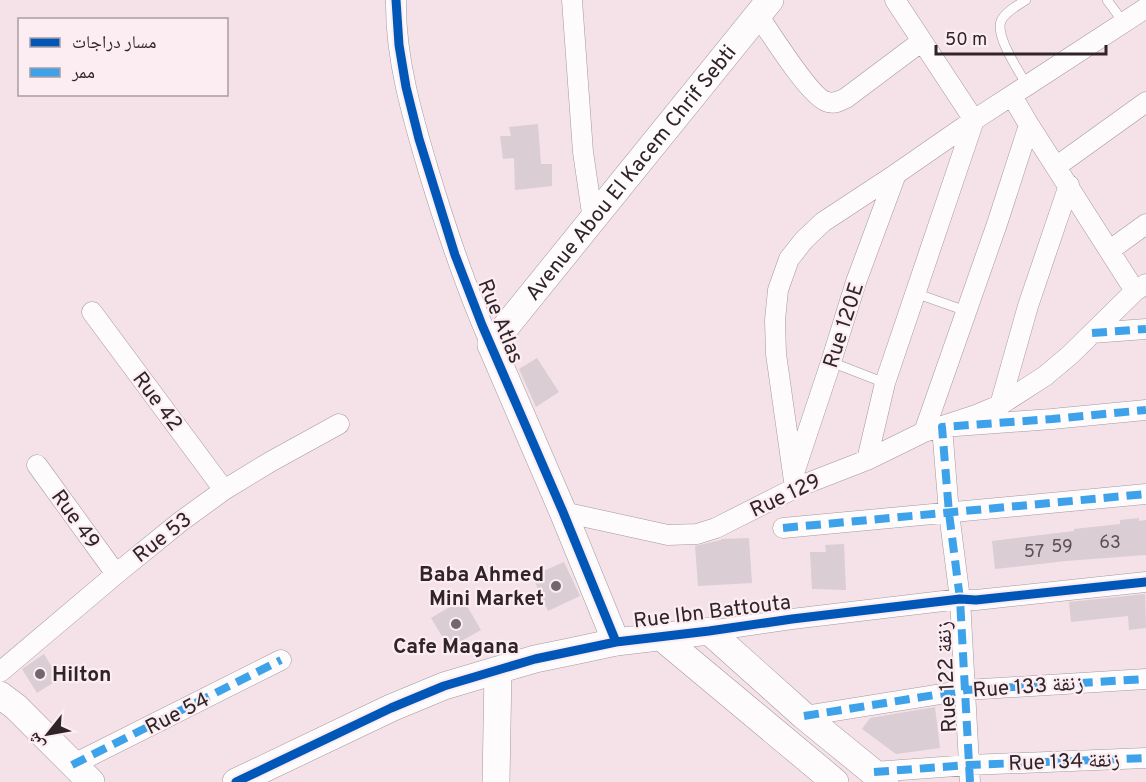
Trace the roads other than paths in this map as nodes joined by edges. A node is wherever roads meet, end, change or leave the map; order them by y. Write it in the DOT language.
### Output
graph roads {
  1 [pos="396,0"];
  2 [pos="572,0"];
  3 [pos="894,0"];
  4 [pos="1026,0"];
  5 [pos="1107,0"];
  6 [pos="765,4"];
  7 [pos="1146,8"];
  8 [pos="1124,23"];
  9 [pos="922,41"];
  10 [pos="1020,91"];
  11 [pos="1146,102"];
  12 [pos="974,120"];
  13 [pos="1029,125"];
  14 [pos="1057,166"];
  15 [pos="896,174"];
  16 [pos="1069,185"];
  17 [pos="592,220"];
  18 [pos="1146,224"];
  19 [pos="1110,250"];
  20 [pos="1141,288"];
  21 [pos="915,293"];
  22 [pos="966,311"];
  23 [pos="92,312"];
  24 [pos="1146,329"];
  25 [pos="1092,333"];
  26 [pos="491,345"];
  27 [pos="831,362"];
  28 [pos="885,382"];
  29 [pos="1000,405"];
  30 [pos="1146,411"];
  31 [pos="339,424"];
  32 [pos="933,430"];
  33 [pos="867,460"];
  34 [pos="37,465"];
  35 [pos="794,482"];
  36 [pos="224,490"];
  37 [pos="1146,494"];
  38 [pos="563,512"];
  39 [pos="949,513"];
  40 [pos="783,528"];
  41 [pos="116,574"];
  42 [pos="1146,582"];
  43 [pos="960,599"];
  44 [pos="709,632"];
  45 [pos="660,636"];
  46 [pos="616,642"];
  47 [pos="281,660"];
  48 [pos="498,671"];
  49 [pos="0,672"];
  50 [pos="1146,679"];
  51 [pos="966,690"];
  52 [pos="0,694"];
  53 [pos="804,716"];
  54 [pos="1146,758"];
  55 [pos="81,773"];
  56 [pos="969,773"];
  57 [pos="880,777"];
  58 [pos="236,782"];
  59 [pos="496,782"];
  60 [pos="835,782"];
  1 -- 26 [label="street, Rue Atlas"];
  2 -- 17 [label="street"];
  3 -- 9 [label="street"];
  4 -- 10 [label="lane"];
  5 -- 8 [label="lane"];
  6 -- 9 [label="street"];
  6 -- 17 [label="street, Avenue Abou El Kacem Chrif Sebti"];
  7 -- 8 [label="street"];
  8 -- 10 [label="street"];
  9 -- 12 [label="street"];
  10 -- 12 [label="street"];
  10 -- 13 [label="street"];
  11 -- 14 [label="street"];
  12 -- 15 [label="street"];
  12 -- 21 [label="street"];
  13 -- 14 [label="street"];
  13 -- 22 [label="street"];
  14 -- 16 [label="street"];
  15 -- 27 [label="street, Rue 120E"];
  15 -- 35 [label="street"];
  16 -- 19 [label="street"];
  16 -- 29 [label="street"];
  17 -- 26 [label="street, Avenue Abou El Kacem Chrif Sebti"];
  18 -- 19 [label="street"];
  19 -- 20 [label="street"];
  20 -- 25 [label="street, Rue 129"];
  21 -- 22 [label="lane"];
  21 -- 28 [label="street"];
  22 -- 32 [label="street"];
  23 -- 36 [label="street, Rue 42"];
  24 -- 25 [label="street"];
  25 -- 29 [label="street, Rue 129"];
  26 -- 38 [label="street, Rue Atlas"];
  27 -- 28 [label="lane"];
  27 -- 35 [label="street, Rue 120E"];
  28 -- 33 [label="street"];
  29 -- 32 [label="street, Rue 129"];
  30 -- 32 [label="street"];
  31 -- 36 [label="street, Rue 53"];
  32 -- 33 [label="street, Rue 129"];
  32 -- 39 [label="street, Rue 122 زنقة"];
  33 -- 35 [label="street, Rue 129"];
  34 -- 41 [label="street, Rue 49"];
  35 -- 38 [label="street, Rue 129"];
  36 -- 41 [label="street, Rue 53"];
  37 -- 39 [label="street"];
  38 -- 46 [label="street, Rue Atlas"];
  39 -- 40 [label="street"];
  39 -- 43 [label="street, Rue 122 زنقة"];
  41 -- 49 [label="street, Rue 53"];
  42 -- 43 [label="street, Rue Ibn Battouta"];
  43 -- 44 [label="street, Rue Ibn Battouta"];
  43 -- 51 [label="street, Rue 122 زنقة"];
  44 -- 45 [label="street, Rue Ibn Battouta"];
  44 -- 53 [label="street"];
  45 -- 46 [label="street, Rue Ibn Battouta"];
  45 -- 60 [label="street"];
  46 -- 48 [label="street, Rue Ibn Battouta"];
  47 -- 55 [label="street, Rue 54"];
  48 -- 58 [label="street, Rue Ibn Battouta"];
  48 -- 59 [label="street"];
  50 -- 51 [label="street, Rue 133 زنقة"];
  51 -- 53 [label="street, Rue 133 زنقة"];
  51 -- 56 [label="street, Rue 122 زنقة"];
  52 -- 55 [label="street"];
  53 -- 57 [label="street"];
  54 -- 56 [label="street, Rue 134 زنقة"];
  56 -- 57 [label="street, Rue 134 زنقة"];
}
